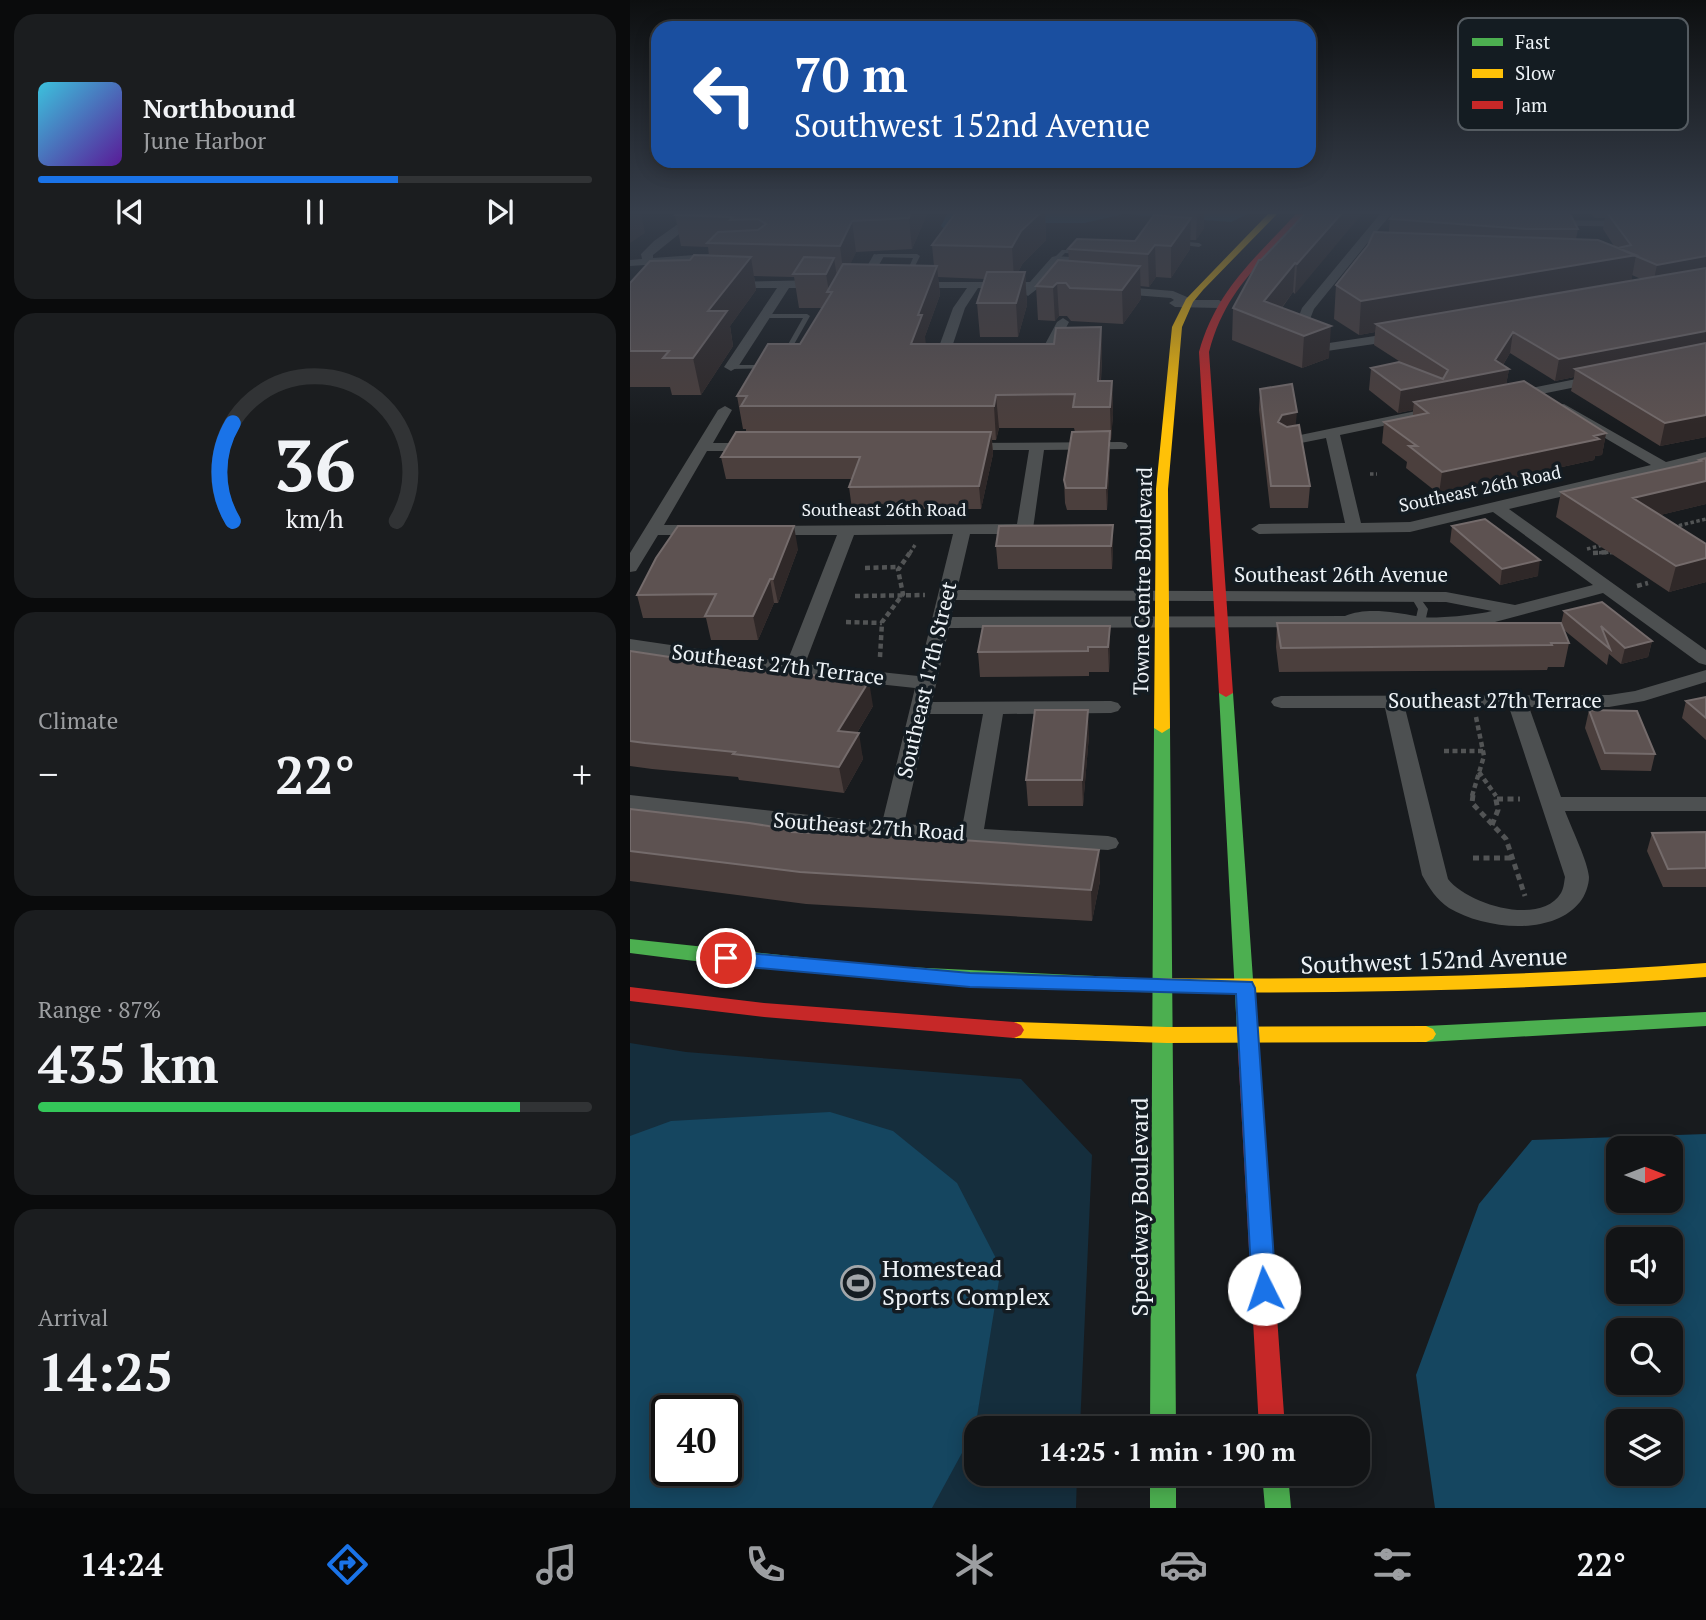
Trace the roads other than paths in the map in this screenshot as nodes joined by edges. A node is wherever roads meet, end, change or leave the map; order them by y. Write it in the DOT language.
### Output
graph roads {
  1 [pos="662,284"];
  2 [pos="785,284"];
  3 [pos="915,284"];
  4 [pos="1034,284"];
  5 [pos="1205,284"];
  6 [pos="1233,284"];
  7 [pos="1328,284"];
  8 [pos="657,286"];
  9 [pos="974,286"];
  10 [pos="1030,289"];
  11 [pos="1189,301"];
  12 [pos="1219,304"];
  13 [pos="764,316"];
  14 [pos="1063,323"];
  15 [pos="1410,335"];
  16 [pos="1172,360"];
  17 [pos="1205,360"];
  18 [pos="964,365"];
  19 [pos="1014,365"];
  20 [pos="731,367"];
  21 [pos="1614,375"];
  22 [pos="1536,391"];
  23 [pos="1495,399"];
  24 [pos="1454,407"];
  25 [pos="1189,408"];
  26 [pos="725,410"];
  27 [pos="1332,432"];
  28 [pos="1286,442"];
  29 [pos="947,446"];
  30 [pos="1037,446"];
  31 [pos="1121,446"];
  32 [pos="702,447"];
  33 [pos="772,447"];
  34 [pos="1706,457"];
  35 [pos="1664,467"];
  36 [pos="1496,507"];
  37 [pos="1354,528"];
  38 [pos="963,529"];
  39 [pos="1259,529"];
  40 [pos="652,530"];
  41 [pos="722,530"];
  42 [pos="750,530"];
  43 [pos="847,530"];
  44 [pos="630,567"];
  45 [pos="1606,587"];
  46 [pos="947,595"];
  47 [pos="1005,595"];
  48 [pos="1162,597"];
  49 [pos="1220,597"];
  50 [pos="1415,597"];
  51 [pos="1518,610"];
  52 [pos="941,622"];
  53 [pos="1416,622"];
  54 [pos="999,623"];
  55 [pos="1222,623"];
  56 [pos="1162,624"];
  57 [pos="630,645"];
  58 [pos="1706,659"];
  59 [pos="794,668"];
  60 [pos="1706,676"];
  61 [pos="926,683"];
  62 [pos="1281,702"];
  63 [pos="1394,702"];
  64 [pos="1517,702"];
  65 [pos="1111,707"];
  66 [pos="994,708"];
  67 [pos="920,709"];
  68 [pos="630,802"];
  69 [pos="1552,804"];
  70 [pos="1706,804"];
  71 [pos="891,831"];
  72 [pos="972,835"];
  73 [pos="1108,843"];
  74 [pos="630,946"];
  75 [pos="1706,970"];
  76 [pos="1163,986"];
  77 [pos="1245,988"];
  78 [pos="630,994"];
  79 [pos="1706,1019"];
  80 [pos="1163,1033"];
  81 [pos="1246,1035"];
  82 [pos="1163,1416"];
  83 [pos="1271,1416"];
  84 [pos="1163,1486"];
  85 [pos="1276,1486"];
  86 [pos="1163,1508"];
  87 [pos="1278,1508"];
  1 -- 8 [label="street"];
  2 -- 13 [label="street"];
  3 -- 9 [label="street"];
  4 -- 10 [label="street"];
  5 -- 11 [label="street, Towne Centre Boulevard"];
  6 -- 12 [label="street, Towne Centre Boulevard"];
  7 -- 15 [label="street"];
  9 -- 10 [label="street"];
  9 -- 18 [label="street"];
  10 -- 11 [label="street"];
  11 -- 12 [label="street"];
  11 -- 16 [label="street, Towne Centre Boulevard"];
  12 -- 17 [label="street, Towne Centre Boulevard"];
  13 -- 20 [label="street"];
  13 -- 20 [label="lane"];
  14 -- 19 [label="street"];
  16 -- 17 [label="street"];
  16 -- 25 [label="street, Towne Centre Boulevard"];
  17 -- 25 [label="street, Towne Centre Boulevard"];
  21 -- 22 [label="street"];
  22 -- 23 [label="street"];
  22 -- 35 [label="street"];
  24 -- 27 [label="street"];
  25 -- 48 [label="street, Towne Centre Boulevard"];
  25 -- 49 [label="street, Towne Centre Boulevard"];
  26 -- 32 [label="street"];
  27 -- 28 [label="street"];
  27 -- 37 [label="street"];
  29 -- 30 [label="street"];
  30 -- 31 [label="street"];
  30 -- 38 [label="street, Southeast 26th Road"];
  32 -- 33 [label="street"];
  32 -- 40 [label="street"];
  34 -- 35 [label="street, Southeast 26th Road"];
  35 -- 36 [label="street, Southeast 26th Road"];
  36 -- 37 [label="street, Southeast 26th Road"];
  36 -- 45 [label="street"];
  37 -- 39 [label="street, Southeast 26th Road"];
  38 -- 43 [label="street, Southeast 26th Road"];
  38 -- 46 [label="street, Southeast 17th Street"];
  40 -- 41 [label="street"];
  40 -- 44 [label="street"];
  42 -- 43 [label="street, Southeast 26th Road"];
  43 -- 59 [label="street"];
  45 -- 51 [label="street, Southeast 26th Avenue"];
  45 -- 58 [label="street"];
  46 -- 47 [label="street, Southeast 26th Avenue"];
  46 -- 52 [label="street, Southeast 17th Street"];
  47 -- 48 [label="street, Southeast 26th Avenue"];
  47 -- 54 [label="street"];
  48 -- 49 [label="street, Southeast 26th Avenue"];
  48 -- 56 [label="street, Towne Centre Boulevard"];
  49 -- 50 [label="street, Southeast 26th Avenue"];
  49 -- 55 [label="street, Towne Centre Boulevard"];
  50 -- 51 [label="street, Southeast 26th Avenue"];
  50 -- 53 [label="lane"];
  51 -- 53 [label="street, Southeast 26th Avenue"];
  52 -- 54 [label="street, Southeast 26th Avenue"];
  52 -- 61 [label="street, Southeast 17th Street"];
  53 -- 55 [label="street, Southeast 26th Avenue"];
  54 -- 56 [label="street, Southeast 26th Avenue"];
  55 -- 56 [label="street, Southeast 26th Avenue"];
  55 -- 77 [label="street, Towne Centre Boulevard"];
  56 -- 76 [label="street, Towne Centre Boulevard"];
  57 -- 59 [label="street, Southeast 27th Terrace"];
  59 -- 61 [label="street, Southeast 27th Terrace"];
  60 -- 64 [label="street, Southeast 27th Terrace"];
  61 -- 67 [label="street, Southeast 17th Street"];
  62 -- 63 [label="street, Southeast 27th Terrace"];
  63 -- 64 [label="street, Southeast 27th Terrace"];
  63 -- 69 [label="street"];
  64 -- 69 [label="street"];
  65 -- 66 [label="street"];
  66 -- 67 [label="street"];
  66 -- 72 [label="street"];
  67 -- 71 [label="street, Southeast 17th Street"];
  68 -- 71 [label="street, Southeast 27th Road"];
  69 -- 70 [label="street"];
  71 -- 72 [label="street, Southeast 27th Road"];
  72 -- 73 [label="street, Southeast 27th Road"];
  74 -- 76 [label="street, Southwest 152nd Avenue"];
  75 -- 77 [label="street, Southwest 152nd Avenue"];
  76 -- 77 [label="street, Southwest 152nd Avenue"];
  76 -- 80 [label="street, Speedway Boulevard"];
  77 -- 81 [label="street"];
  78 -- 80 [label="street"];
  79 -- 81 [label="street"];
  80 -- 81 [label="street"];
  80 -- 82 [label="street, Speedway Boulevard"];
  81 -- 83 [label="street"];
  84 -- 86 [label="street"];
  85 -- 87 [label="street"];
}
